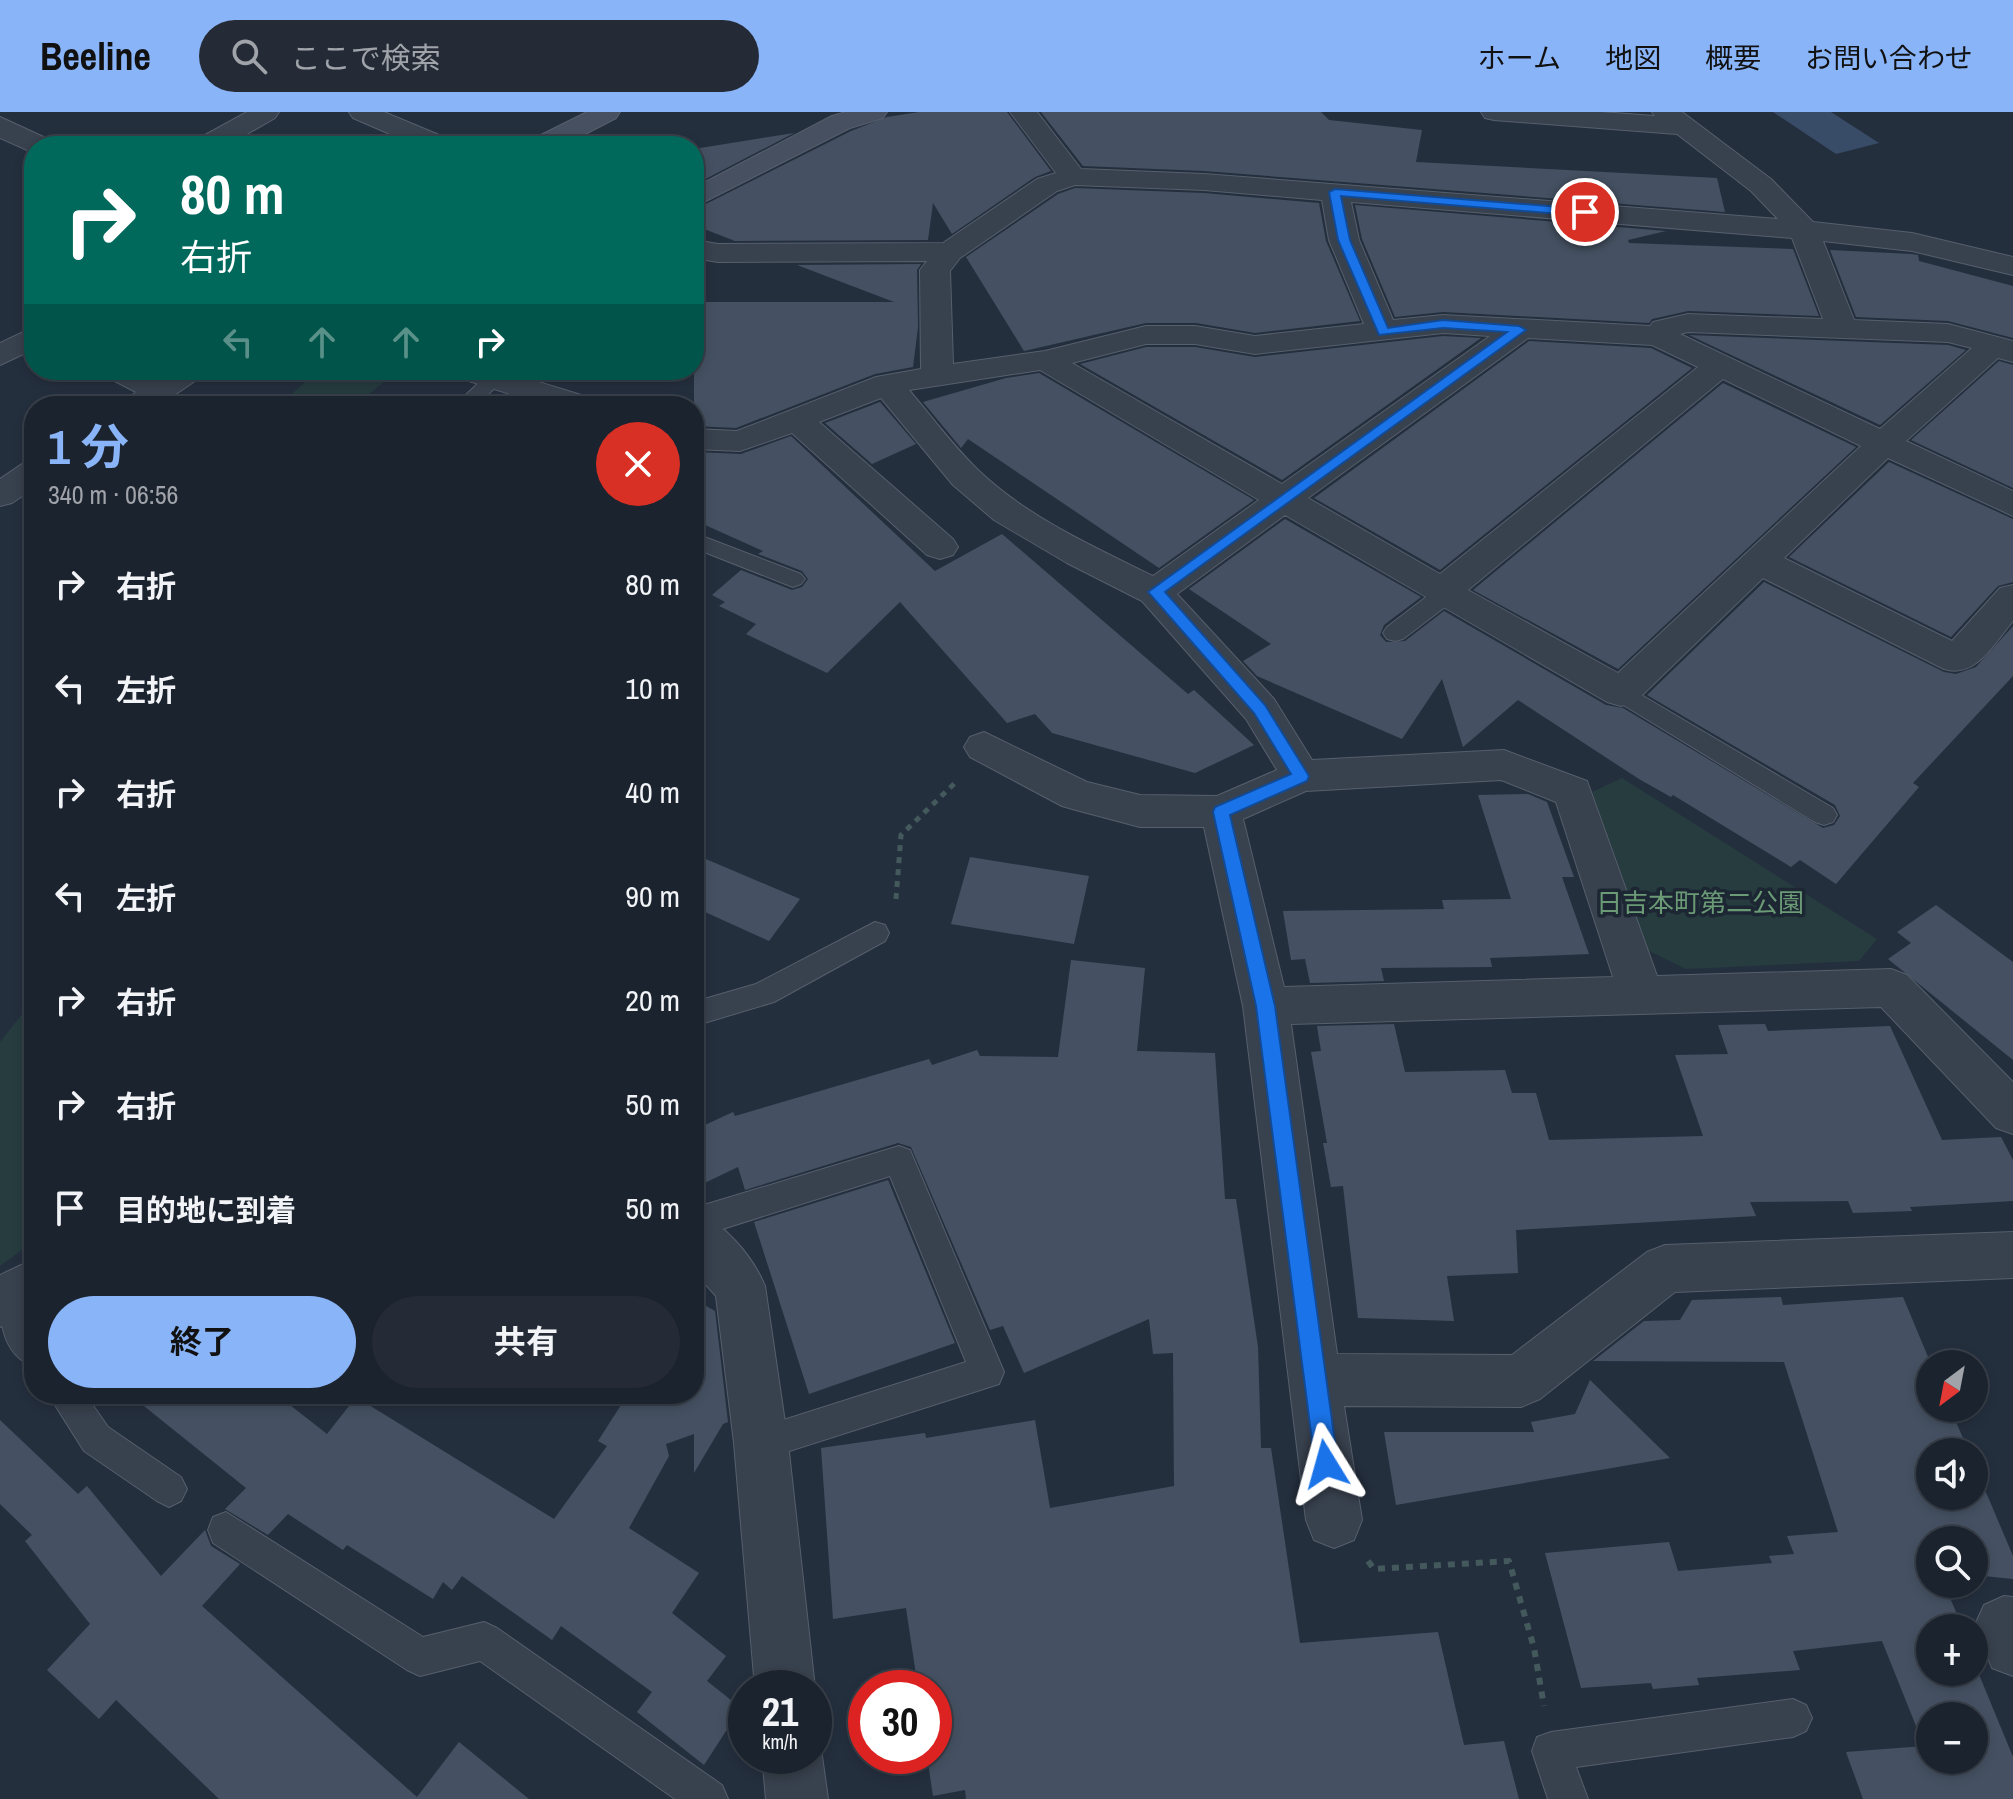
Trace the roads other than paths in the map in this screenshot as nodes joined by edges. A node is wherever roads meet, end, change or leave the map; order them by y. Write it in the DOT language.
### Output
graph roads {
  1 [pos="266,112"];
  2 [pos="362,112"];
  3 [pos="607,112"];
  4 [pos="874,112"];
  5 [pos="1023,112"];
  6 [pos="1494,112"];
  7 [pos="1673,119"];
  8 [pos="0,125"];
  9 [pos="224,136"];
  10 [pos="418,136"];
  11 [pos="560,136"];
  12 [pos="24,138"];
  13 [pos="24,148"];
  14 [pos="0,157"];
  15 [pos="1073,177"];
  16 [pos="1335,192"];
  17 [pos="704,194"];
  18 [pos="1804,230"];
  19 [pos="704,251"];
  20 [pos="950,252"];
  21 [pos="2013,266"];
  22 [pos="1519,330"];
  23 [pos="1843,331"];
  24 [pos="1383,332"];
  25 [pos="1658,336"];
  26 [pos="24,342"];
  27 [pos="2004,348"];
  28 [pos="0,356"];
  29 [pos="1045,360"];
  30 [pos="1719,366"];
  31 [pos="937,375"];
  32 [pos="128,380"];
  33 [pos="175,380"];
  34 [pos="496,380"];
  35 [pos="887,384"];
  36 [pos="145,396"];
  37 [pos="150,396"];
  38 [pos="548,396"];
  39 [pos="797,420"];
  40 [pos="704,439"];
  41 [pos="1882,445"];
  42 [pos="24,479"];
  43 [pos="0,495"];
  44 [pos="1285,501"];
  45 [pos="2013,505"];
  46 [pos="704,544"];
  47 [pos="940,547"];
  48 [pos="1761,562"];
  49 [pos="793,579"];
  50 [pos="1155,592"];
  51 [pos="1444,593"];
  52 [pos="2013,597"];
  53 [pos="1395,633"];
  54 [pos="1621,692"];
  55 [pos="986,748"];
  56 [pos="1301,776"];
  57 [pos="1221,812"];
  58 [pos="1824,815"];
  59 [pos="875,933"];
  60 [pos="1641,995"];
  61 [pos="1266,1006"];
  62 [pos="704,1011"];
  63 [pos="2013,1113"];
  64 [pos="704,1220"];
  65 [pos="704,1245"];
  66 [pos="2013,1255"];
  67 [pos="24,1289"];
  68 [pos="0,1303"];
  69 [pos="24,1337"];
  70 [pos="1314,1380"];
  71 [pos="72,1404"];
  72 [pos="761,1443"];
  73 [pos="169,1489"];
  74 [pos="1334,1520"];
  75 [pos="226,1530"];
  76 [pos="2013,1626"];
  77 [pos="2013,1647"];
  78 [pos="783,1670"];
  79 [pos="1793,1718"];
  80 [pos="794,1774"];
  81 [pos="708,1799"];
  82 [pos="797,1799"];
  83 [pos="1568,1799"];
  1 -- 9 [label="street"];
  2 -- 10 [label="street"];
  3 -- 11 [label="street"];
  4 -- 17 [label="street"];
  5 -- 15 [label="street"];
  6 -- 7 [label="street"];
  7 -- 18 [label="street"];
  8 -- 12 [label="street"];
  13 -- 14 [label="street"];
  15 -- 16 [label="street"];
  15 -- 20 [label="street"];
  16 -- 18 [label="street"];
  16 -- 24 [label="street"];
  18 -- 21 [label="street"];
  18 -- 23 [label="street"];
  19 -- 20 [label="street"];
  20 -- 31 [label="street"];
  22 -- 24 [label="street"];
  22 -- 25 [label="street"];
  22 -- 44 [label="street"];
  23 -- 25 [label="street"];
  23 -- 27 [label="street"];
  24 -- 29 [label="street"];
  25 -- 30 [label="street"];
  26 -- 28 [label="street"];
  27 -- 41 [label="street"];
  29 -- 31 [label="street"];
  29 -- 44 [label="street"];
  30 -- 41 [label="street"];
  30 -- 51 [label="street"];
  31 -- 35 [label="street"];
  32 -- 36 [label="street"];
  33 -- 37 [label="street"];
  34 -- 38 [label="street"];
  35 -- 39 [label="street"];
  35 -- 50 [label="street"];
  39 -- 40 [label="street"];
  39 -- 47 [label="street"];
  41 -- 45 [label="street"];
  41 -- 48 [label="street"];
  42 -- 43 [label="street"];
  44 -- 50 [label="street"];
  44 -- 51 [label="street"];
  46 -- 49 [label="lane"];
  48 -- 52 [label="street"];
  48 -- 54 [label="street"];
  50 -- 56 [label="street"];
  51 -- 53 [label="lane"];
  51 -- 54 [label="street"];
  54 -- 58 [label="lane"];
  55 -- 57 [label="street"];
  56 -- 57 [label="street"];
  56 -- 60 [label="street"];
  57 -- 61 [label="street"];
  59 -- 62 [label="lane"];
  60 -- 61 [label="street"];
  60 -- 63 [label="street"];
  61 -- 70 [label="street"];
  64 -- 72 [label="lane"];
  65 -- 72 [label="street"];
  66 -- 70 [label="street"];
  67 -- 68 [label="street"];
  68 -- 69 [label="lane"];
  70 -- 74 [label="street"];
  71 -- 73 [label="lane"];
  72 -- 78 [label="street"];
  75 -- 81 [label="lane"];
  76 -- 77 [label="street"];
  79 -- 83 [label="lane"];
  80 -- 82 [label="street"];
}
